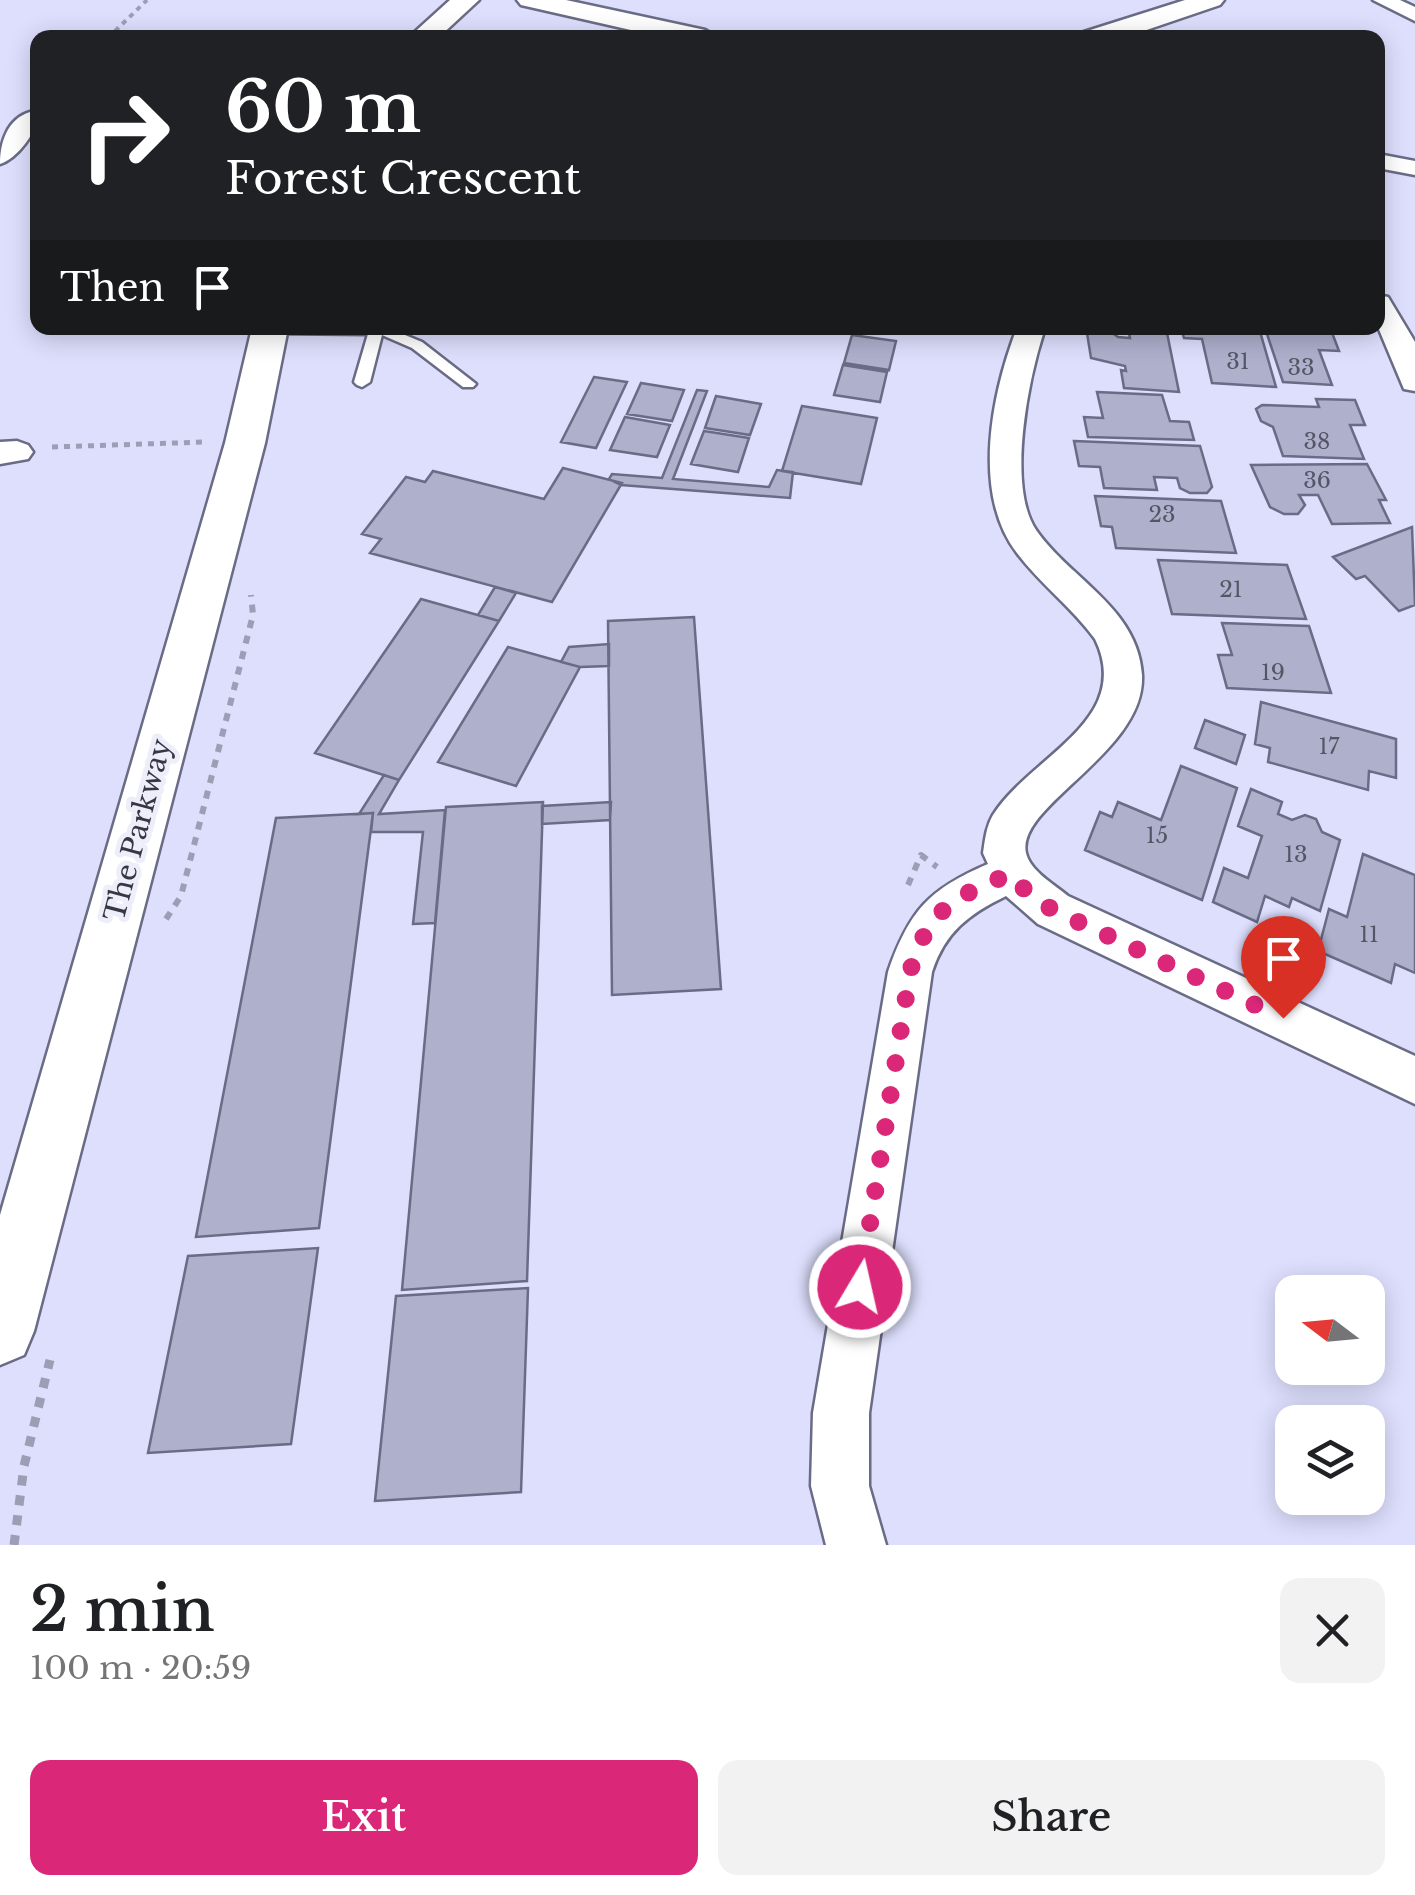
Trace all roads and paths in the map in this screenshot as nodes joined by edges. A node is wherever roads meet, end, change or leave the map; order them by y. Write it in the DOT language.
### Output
graph roads {
  1 [pos="147,0"];
  2 [pos="466,0"];
  3 [pos="530,0"];
  4 [pos="1211,0"];
  5 [pos="1384,0"];
  6 [pos="1415,16"];
  7 [pos="116,30"];
  8 [pos="430,30"];
  9 [pos="668,30"];
  10 [pos="1119,30"];
  11 [pos="30,116"];
  12 [pos="0,120"];
  13 [pos="30,120"];
  14 [pos="0,157"];
  15 [pos="1385,163"];
  16 [pos="1415,168"];
  17 [pos="1385,314"];
  18 [pos="268,335"];
  19 [pos="374,335"];
  20 [pos="397,335"];
  21 [pos="1029,335"];
  22 [pos="362,382"];
  23 [pos="1415,382"];
  24 [pos="468,384"];
  25 [pos="245,444"];
  26 [pos="8,452"];
  27 [pos="1010,874"];
  28 [pos="1415,1080"];
  29 [pos="0,1331"];
  30 [pos="856,1545"];
  1 -- 7 [label="path"];
  2 -- 8 [label="street"];
  3 -- 9 [label="street"];
  4 -- 10 [label="street"];
  5 -- 6 [label="street"];
  11 -- 12 [label="street"];
  13 -- 14 [label="street"];
  15 -- 16 [label="street"];
  17 -- 23 [label="street"];
  18 -- 25 [label="street, The Parkway"];
  19 -- 22 [label="lane"];
  20 -- 24 [label="lane"];
  21 -- 27 [label="street"];
  25 -- 26 [label="path"];
  25 -- 29 [label="street, The Parkway"];
  27 -- 28 [label="street"];
  27 -- 30 [label="street"];
}
